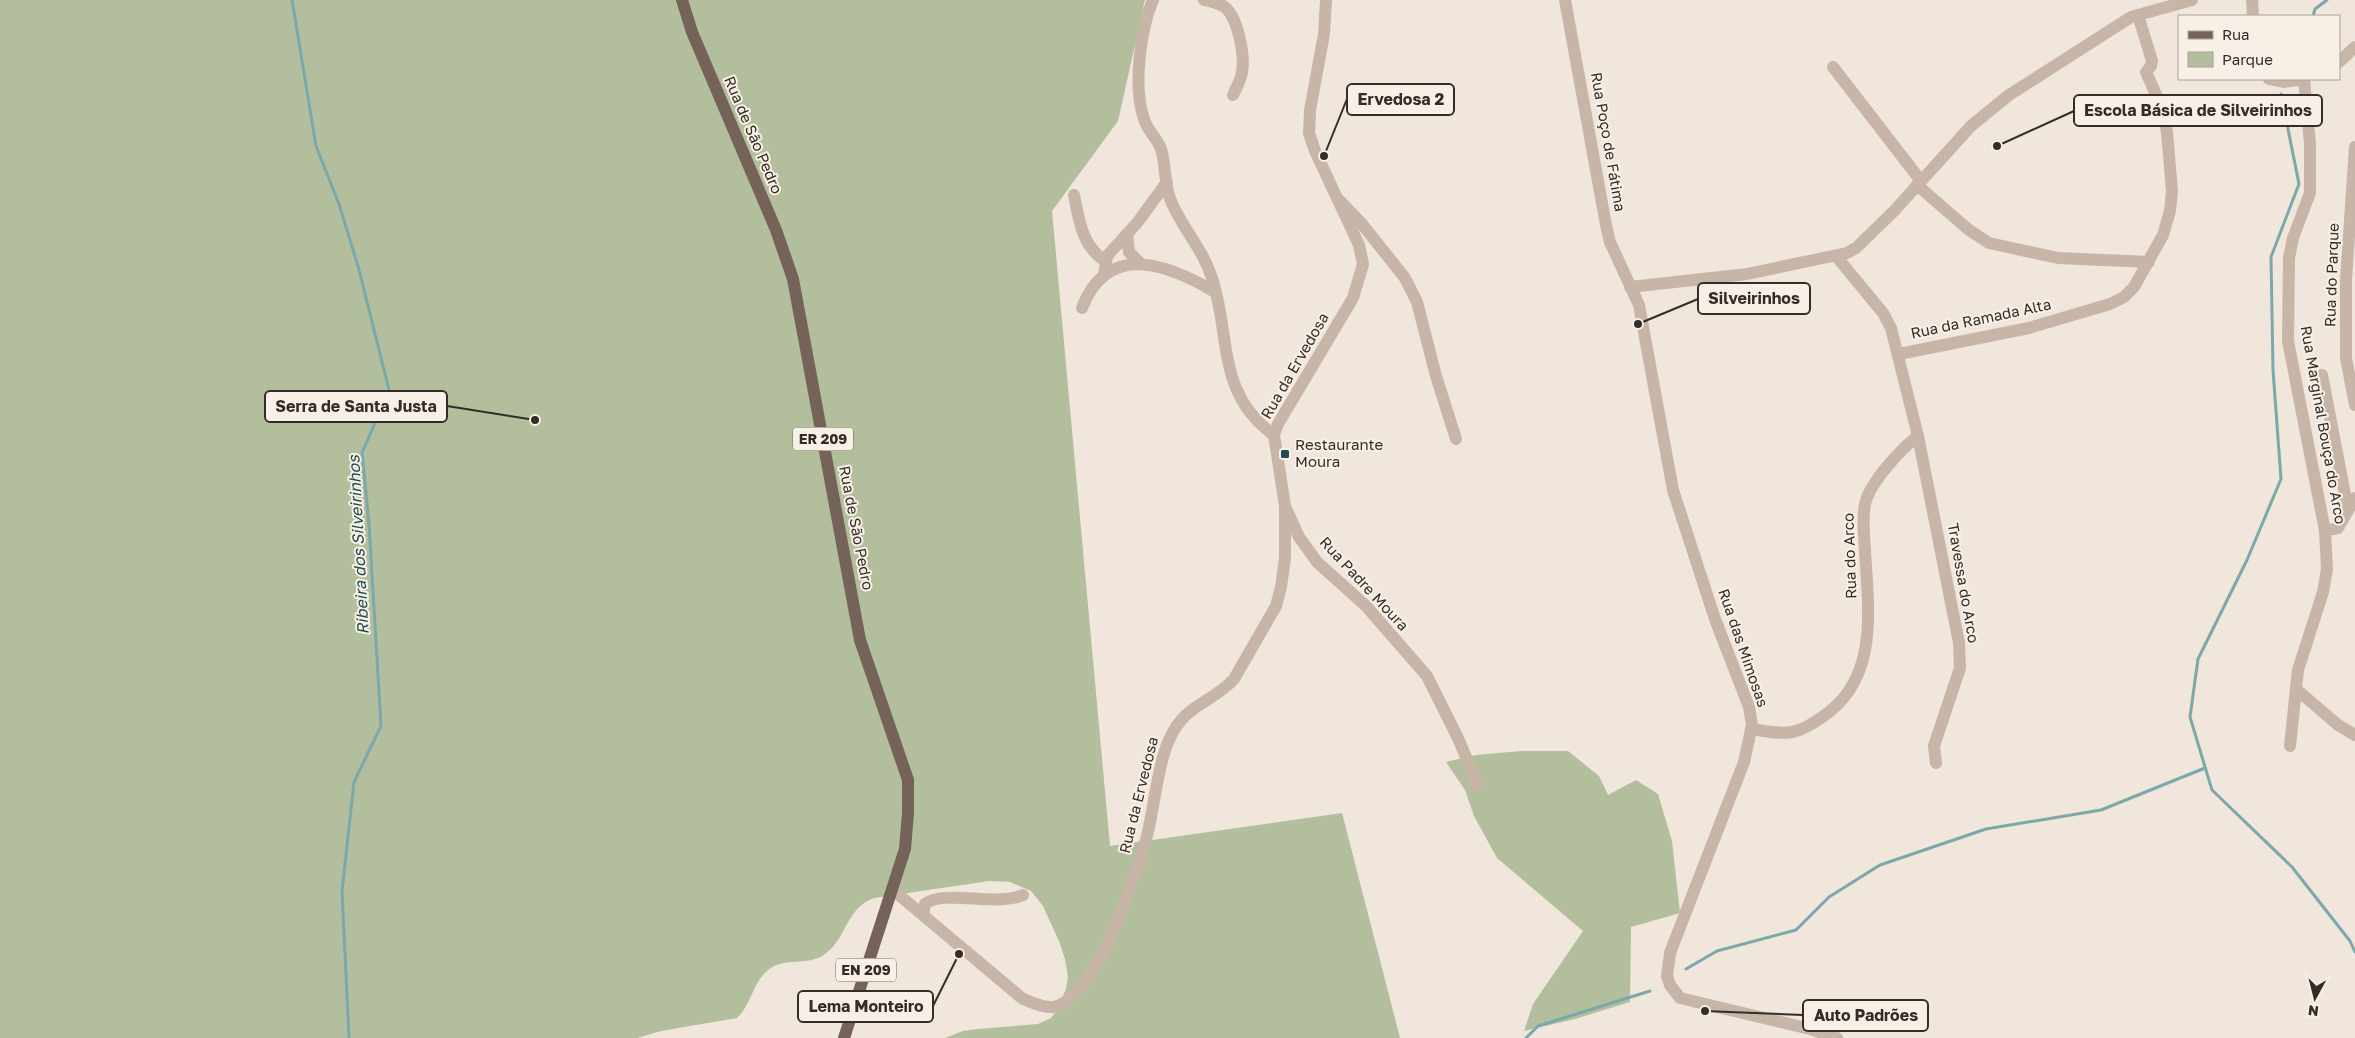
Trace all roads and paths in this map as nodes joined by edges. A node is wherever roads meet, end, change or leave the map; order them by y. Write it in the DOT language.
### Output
graph roads {
  1 [pos="682,0"];
  2 [pos="1153,0"];
  3 [pos="1204,0"];
  4 [pos="1326,0"];
  5 [pos="1565,0"];
  6 [pos="2192,0"];
  7 [pos="2252,0"];
  8 [pos="2138,15"];
  9 [pos="2253,15"];
  10 [pos="2355,47"];
  11 [pos="2340,61"];
  12 [pos="1833,67"];
  13 [pos="2273,80"];
  14 [pos="2297,80"];
  15 [pos="2304,80"];
  16 [pos="1233,94"];
  17 [pos="2355,146"];
  18 [pos="1167,182"];
  19 [pos="1919,183"];
  20 [pos="1074,195"];
  21 [pos="1338,199"];
  22 [pos="1127,234"];
  23 [pos="1836,256"];
  24 [pos="1105,261"];
  25 [pos="2149,262"];
  26 [pos="1141,264"];
  27 [pos="1104,275"];
  28 [pos="1630,286"];
  29 [pos="1215,292"];
  30 [pos="1082,308"];
  31 [pos="1899,354"];
  32 [pos="2322,375"];
  33 [pos="2355,404"];
  34 [pos="1274,435"];
  35 [pos="1918,436"];
  36 [pos="1456,438"];
  37 [pos="2355,498"];
  38 [pos="1285,506"];
  39 [pos="2348,510"];
  40 [pos="2325,531"];
  41 [pos="2296,690"];
  42 [pos="1752,729"];
  43 [pos="2355,735"];
  44 [pos="2290,746"];
  45 [pos="1936,764"];
  46 [pos="1478,786"];
  47 [pos="893,890"];
  48 [pos="1023,895"];
  49 [pos="889,903"];
  50 [pos="923,915"];
  51 [pos="844,1038"];
  52 [pos="1838,1038"];
  1 -- 47 [label="main road, Rua de São Pedro / ER 209"];
  2 -- 18 [label="street"];
  3 -- 16 [label="street"];
  4 -- 21 [label="street, Rua da Ervedosa"];
  5 -- 28 [label="street, Rua Poço de Fátima"];
  6 -- 8 [label="street"];
  7 -- 9 [label="street"];
  8 -- 19 [label="street"];
  8 -- 25 [label="street, Rua da Ramada Alta"];
  10 -- 11 [label="street"];
  12 -- 19 [label="street"];
  13 -- 14 [label="street"];
  15 -- 40 [label="street, Rua Marginal Bouça do Arco"];
  17 -- 33 [label="street, Rua do Parque"];
  18 -- 22 [label="street"];
  18 -- 29 [label="street"];
  19 -- 23 [label="street"];
  19 -- 25 [label="street"];
  20 -- 24 [label="street"];
  21 -- 34 [label="street, Rua da Ervedosa"];
  21 -- 36 [label="street"];
  22 -- 24 [label="street"];
  22 -- 26 [label="street"];
  23 -- 28 [label="street"];
  23 -- 31 [label="street"];
  24 -- 27 [label="street"];
  25 -- 31 [label="street, Rua da Ramada Alta"];
  26 -- 27 [label="street"];
  26 -- 29 [label="street"];
  27 -- 30 [label="street"];
  28 -- 42 [label="street, Rua das Mimosas"];
  29 -- 34 [label="street"];
  31 -- 35 [label="street"];
  32 -- 39 [label="street"];
  34 -- 38 [label="street, Rua da Ervedosa"];
  35 -- 42 [label="street, Rua do Arco"];
  35 -- 45 [label="street, Travessa do Arco"];
  37 -- 39 [label="street"];
  38 -- 46 [label="street, Rua Padre Moura"];
  38 -- 50 [label="street, Rua da Ervedosa"];
  39 -- 40 [label="street"];
  40 -- 41 [label="street, Rua Marginal Bouça do Arco"];
  41 -- 43 [label="street"];
  41 -- 44 [label="street, Rua Marginal Bouça do Arco"];
  42 -- 52 [label="street, Rua das Mimosas"];
  47 -- 49 [label="main road, Rua de São Pedro / ER 209"];
  47 -- 50 [label="street, Rua da Ervedosa"];
  48 -- 50 [label="street"];
  49 -- 50 [label="street, Rua da Ervedosa"];
  49 -- 51 [label="main road, Rua de São Pedro / EN 209"];
}
